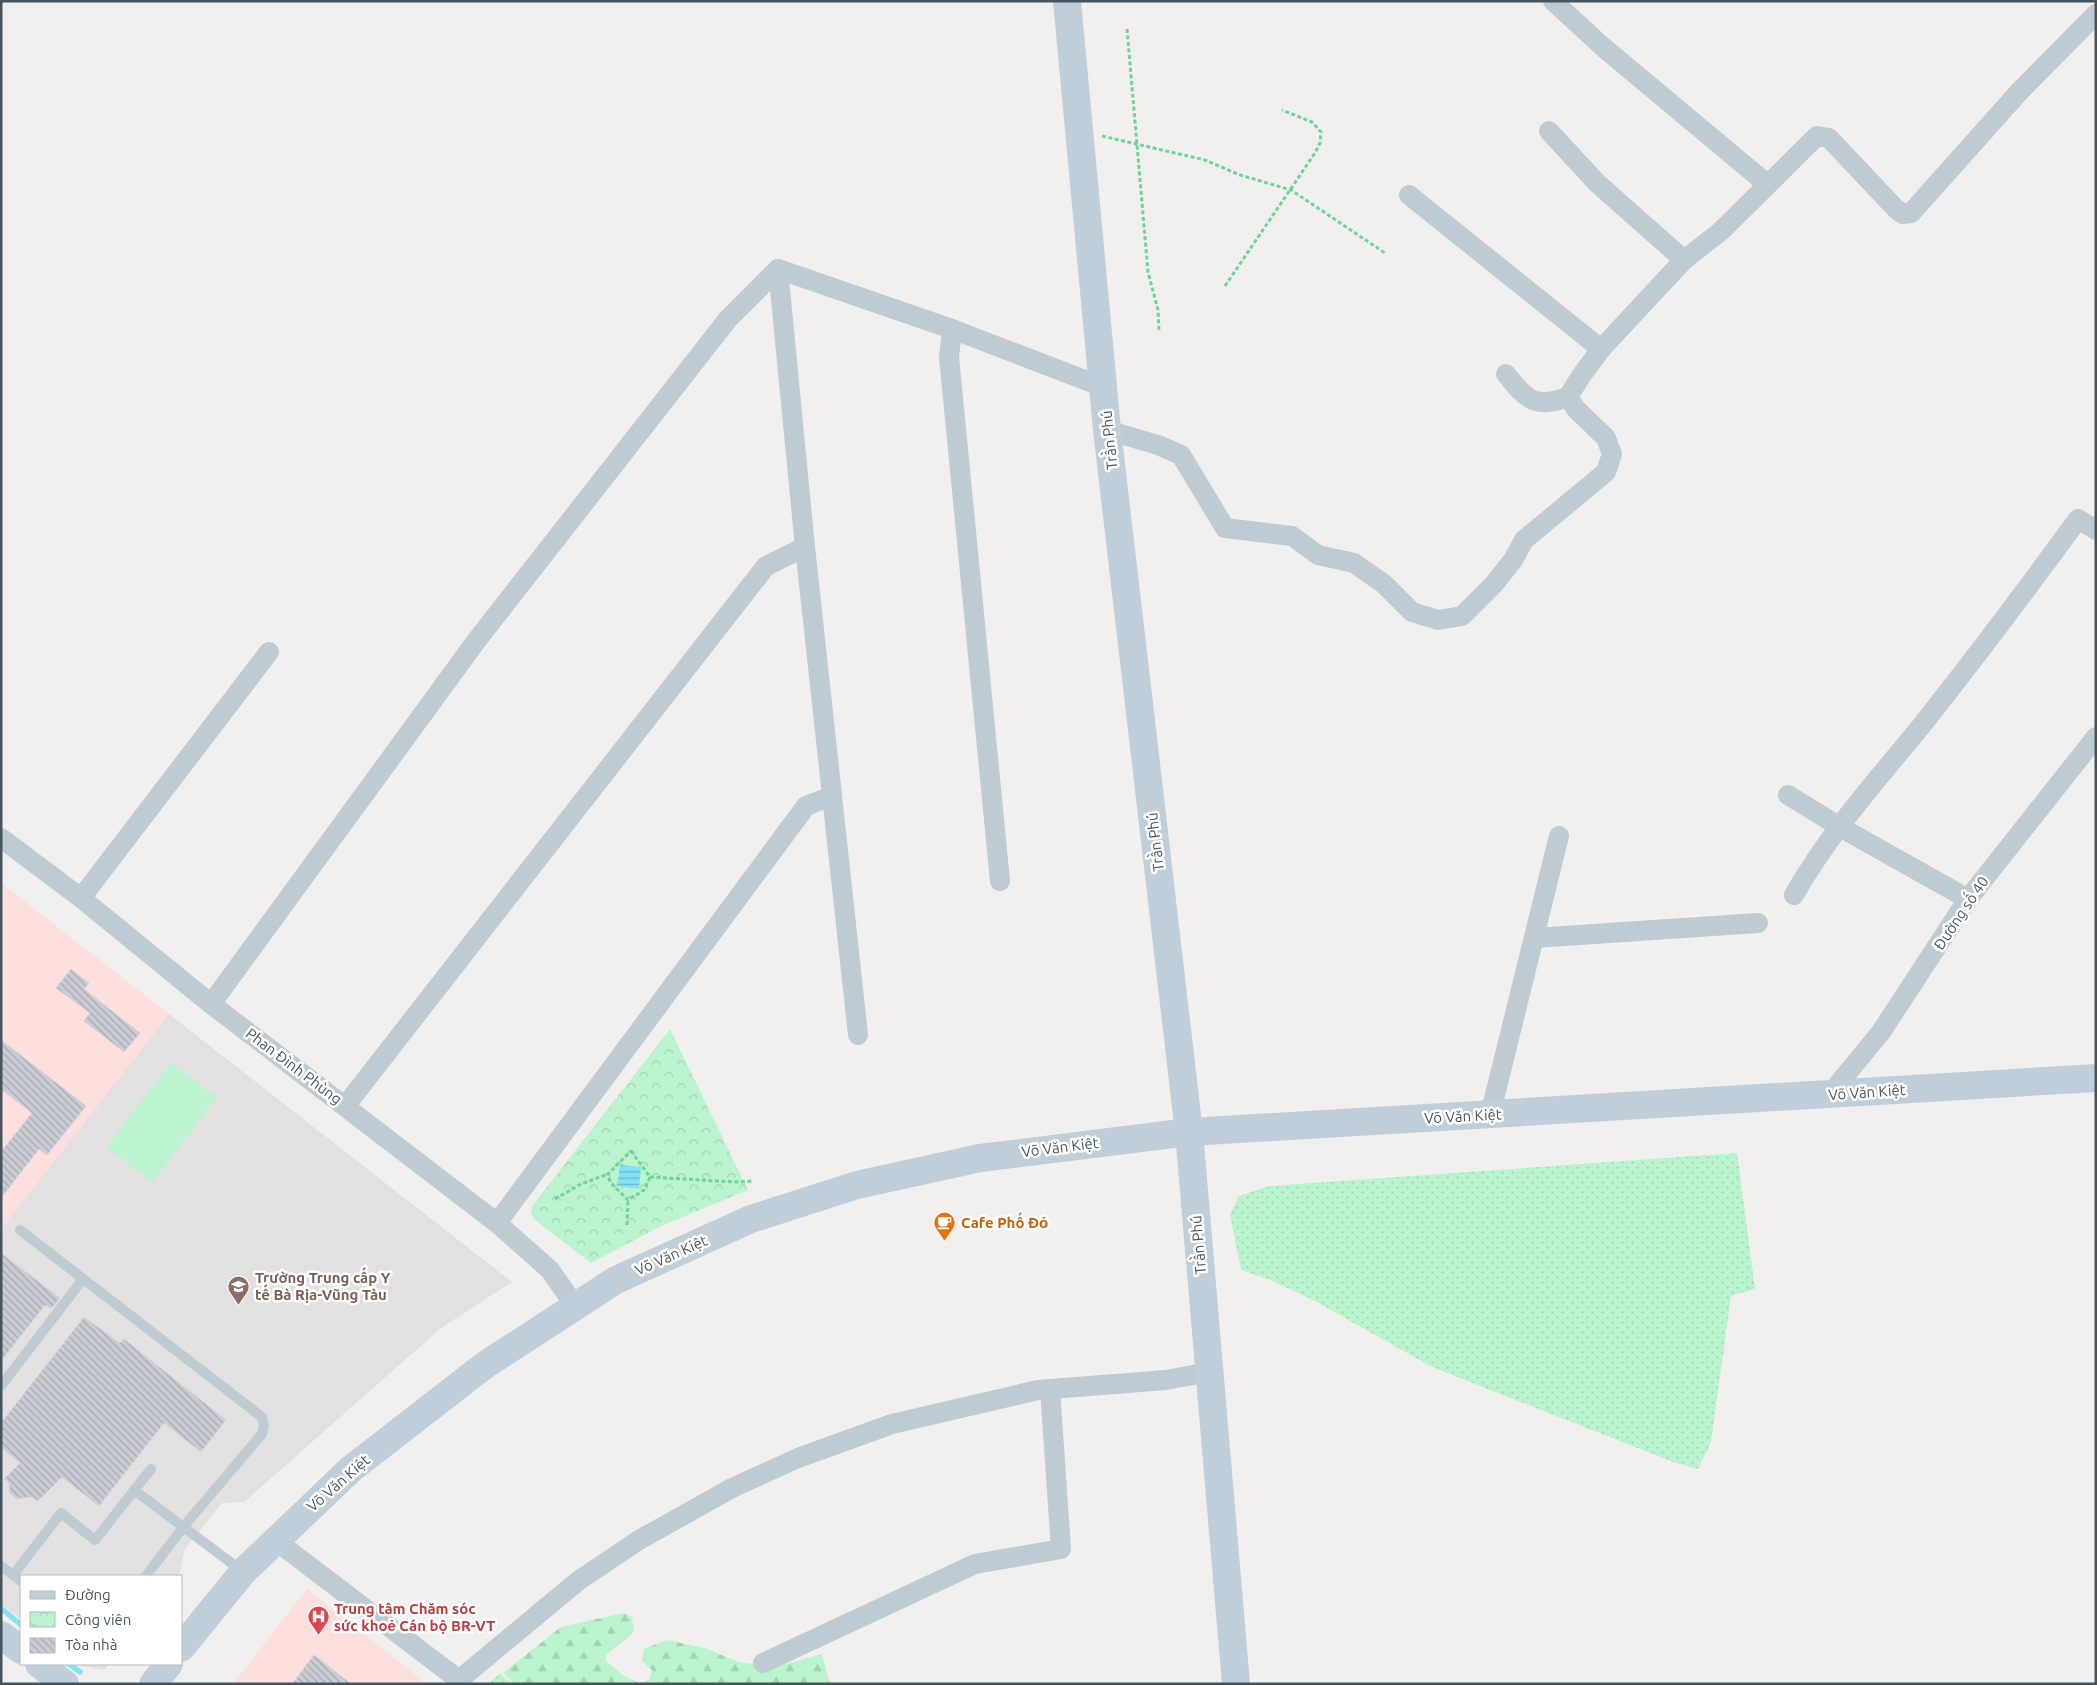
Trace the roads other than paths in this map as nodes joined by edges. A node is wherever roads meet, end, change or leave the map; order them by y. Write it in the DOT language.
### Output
graph roads {
  1 [pos="1068,1"];
  2 [pos="1553,1"];
  3 [pos="2096,14"];
  4 [pos="1549,131"];
  5 [pos="1767,184"];
  6 [pos="1408,195"];
  7 [pos="1684,260"];
  8 [pos="778,269"];
  9 [pos="952,329"];
  10 [pos="1602,349"];
  11 [pos="1506,374"];
  12 [pos="1103,387"];
  13 [pos="1568,397"];
  14 [pos="1107,430"];
  15 [pos="2096,530"];
  16 [pos="805,547"];
  17 [pos="269,652"];
  18 [pos="2096,737"];
  19 [pos="1788,795"];
  20 [pos="832,796"];
  21 [pos="1840,827"];
  22 [pos="1559,836"];
  23 [pos="1,838"];
  24 [pos="1000,881"];
  25 [pos="1794,895"];
  26 [pos="81,898"];
  27 [pos="1968,899"];
  28 [pos="1758,923"];
  29 [pos="1534,938"];
  30 [pos="211,1004"];
  31 [pos="858,1035"];
  32 [pos="2096,1078"];
  33 [pos="1830,1094"];
  34 [pos="346,1105"];
  35 [pos="1490,1115"];
  36 [pos="1189,1132"];
  37 [pos="497,1224"];
  38 [pos="20,1230"];
  39 [pos="83,1279"];
  40 [pos="575,1306"];
  41 [pos="1209,1372"];
  42 [pos="1,1386"];
  43 [pos="1050,1390"];
  44 [pos="151,1469"];
  45 [pos="134,1490"];
  46 [pos="184,1526"];
  47 [pos="275,1540"];
  48 [pos="1,1566"];
  49 [pos="243,1572"];
  50 [pos="147,1575"];
  51 [pos="17,1578"];
  52 [pos="1,1635"];
  53 [pos="182,1647"];
  54 [pos="20,1649"];
  55 [pos="763,1662"];
  56 [pos="40,1665"];
  57 [pos="168,1665"];
  58 [pos="65,1684"];
  59 [pos="153,1684"];
  60 [pos="1236,1684"];
  1 -- 12 [label="street, Trần Phú"];
  2 -- 5 [label="street"];
  3 -- 5 [label="street"];
  4 -- 7 [label="street"];
  5 -- 7 [label="street"];
  6 -- 10 [label="street"];
  7 -- 10 [label="street"];
  8 -- 9 [label="street"];
  8 -- 16 [label="street"];
  8 -- 30 [label="street"];
  9 -- 12 [label="street"];
  9 -- 24 [label="street"];
  10 -- 13 [label="street"];
  11 -- 13 [label="street"];
  12 -- 14 [label="street, Trần Phú"];
  13 -- 14 [label="street"];
  14 -- 36 [label="street, Trần Phú"];
  15 -- 21 [label="street"];
  16 -- 20 [label="street"];
  16 -- 34 [label="street"];
  17 -- 26 [label="street"];
  18 -- 27 [label="street, Đường số 40"];
  19 -- 21 [label="street"];
  20 -- 31 [label="street"];
  20 -- 37 [label="street"];
  21 -- 25 [label="street"];
  21 -- 27 [label="street"];
  22 -- 29 [label="street"];
  23 -- 26 [label="street, Phan Đình Phùng"];
  26 -- 30 [label="street, Phan Đình Phùng"];
  27 -- 33 [label="street, Đường số 40"];
  28 -- 29 [label="street"];
  29 -- 35 [label="street"];
  30 -- 34 [label="street, Phan Đình Phùng"];
  32 -- 33 [label="street, Võ Văn Kiệt"];
  33 -- 35 [label="street, Võ Văn Kiệt"];
  34 -- 37 [label="street, Phan Đình Phùng"];
  35 -- 36 [label="street, Võ Văn Kiệt"];
  36 -- 40 [label="street, Võ Văn Kiệt"];
  36 -- 41 [label="street, Trần Phú"];
  37 -- 40 [label="street, Phan Đình Phùng"];
  38 -- 39 [label="lane"];
  39 -- 42 [label="lane"];
  39 -- 46 [label="lane"];
  40 -- 47 [label="street, Võ Văn Kiệt"];
  41 -- 43 [label="street"];
  41 -- 60 [label="street, Trần Phú"];
  43 -- 47 [label="street"];
  43 -- 55 [label="street"];
  44 -- 45 [label="lane"];
  45 -- 46 [label="lane"];
  45 -- 51 [label="lane"];
  46 -- 49 [label="lane"];
  46 -- 50 [label="lane"];
  47 -- 49 [label="street, Võ Văn Kiệt"];
  48 -- 51 [label="lane"];
  49 -- 53 [label="street, Võ Văn Kiệt"];
  52 -- 54 [label="street"];
  56 -- 58 [label="street"];
  57 -- 59 [label="street"];
}
